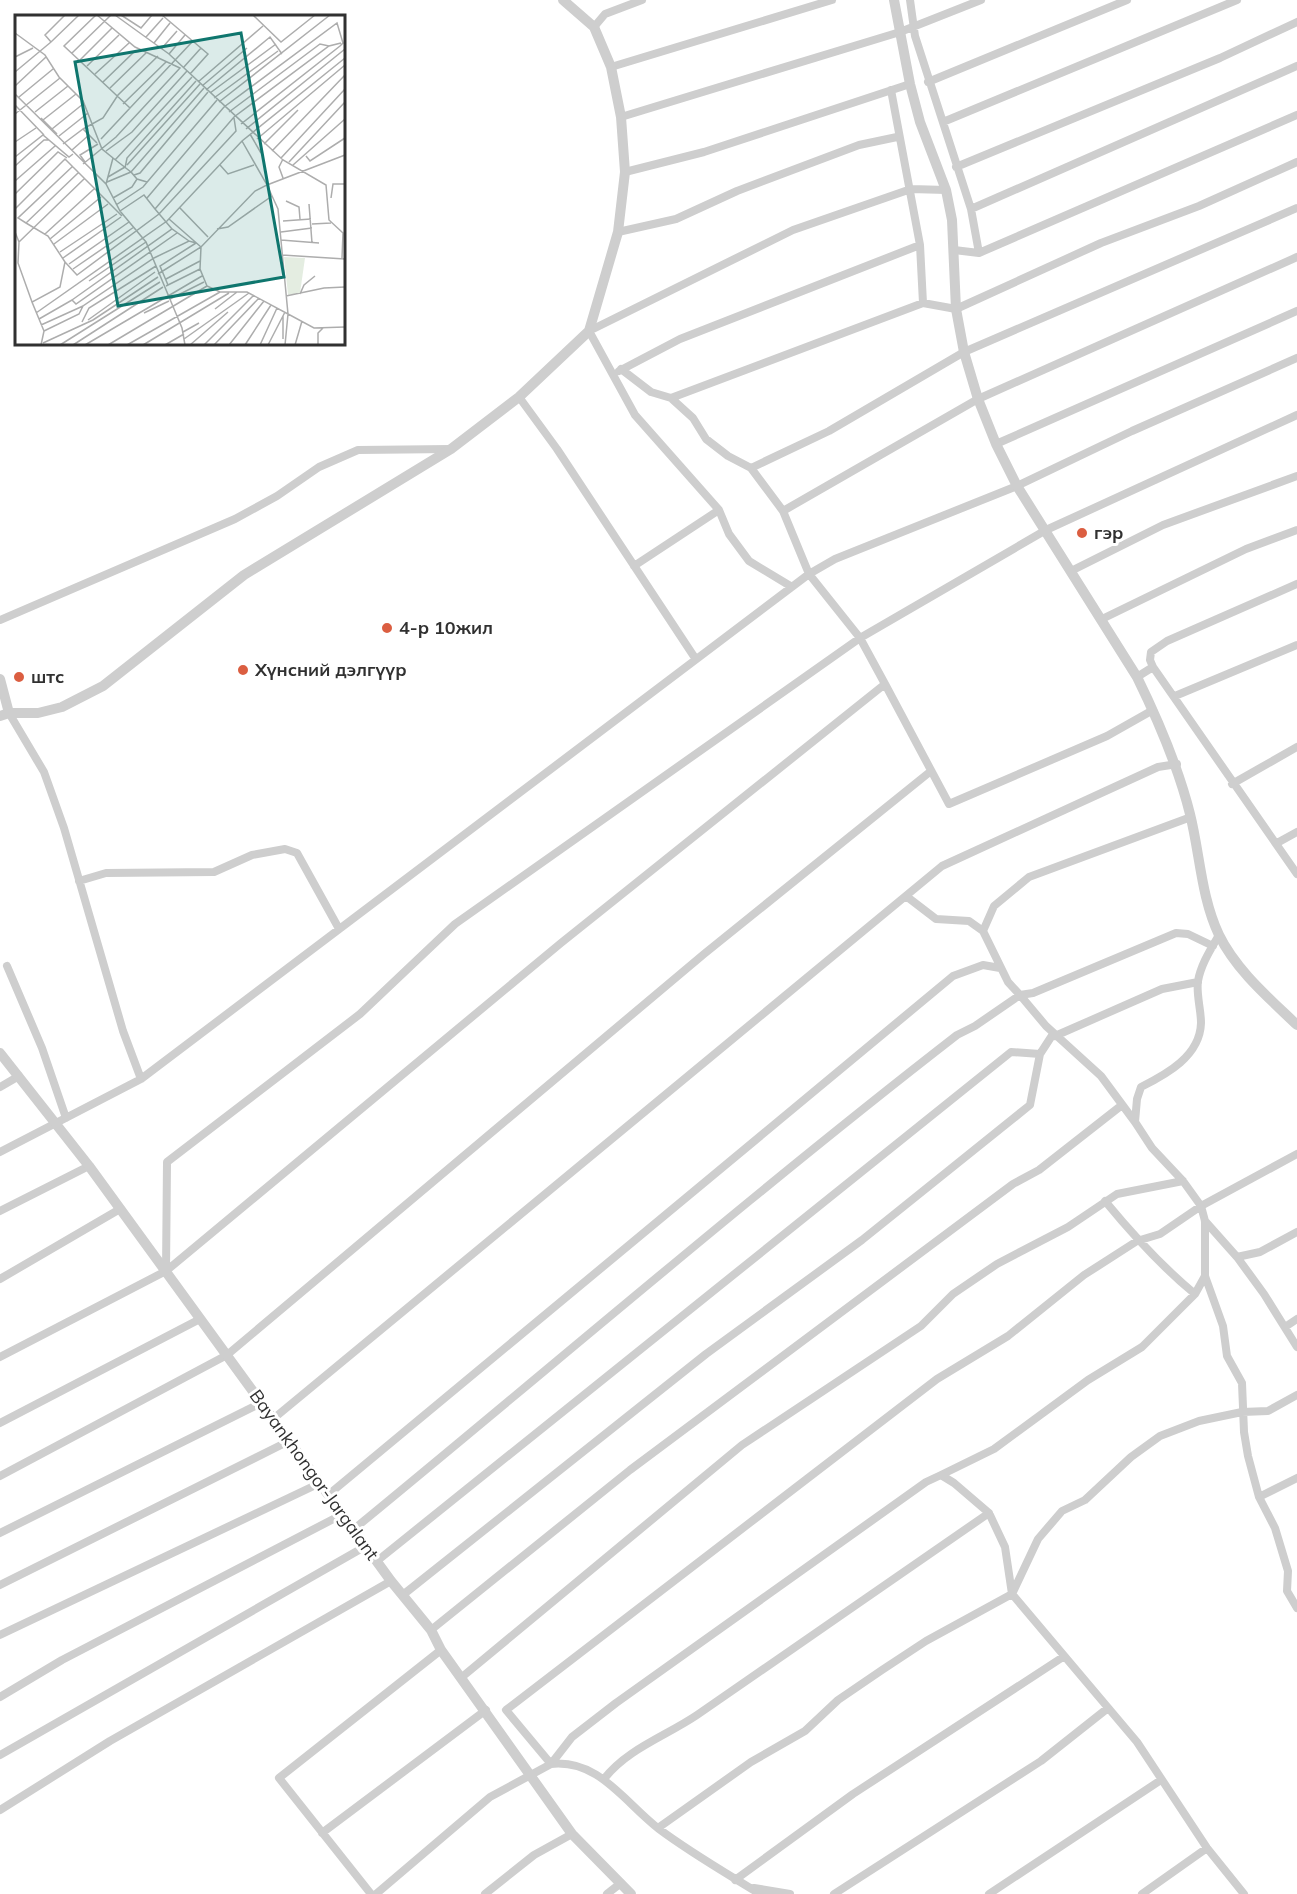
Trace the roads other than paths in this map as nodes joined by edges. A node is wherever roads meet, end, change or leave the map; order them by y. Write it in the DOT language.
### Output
graph roads {
  1 [pos="563,0"];
  2 [pos="642,0"];
  3 [pos="832,0"];
  4 [pos="894,0"];
  5 [pos="910,0"];
  6 [pos="981,0"];
  7 [pos="1127,0"];
  8 [pos="1237,0"];
  9 [pos="1297,22"];
  10 [pos="916,26"];
  11 [pos="594,27"];
  12 [pos="900,32"];
  13 [pos="1297,66"];
  14 [pos="610,67"];
  15 [pos="928,82"];
  16 [pos="910,84"];
  17 [pos="891,90"];
  18 [pos="1297,115"];
  19 [pos="621,117"];
  20 [pos="943,122"];
  21 [pos="897,137"];
  22 [pos="1297,162"];
  23 [pos="956,167"];
  24 [pos="626,172"];
  25 [pos="911,189"];
  26 [pos="946,190"];
  27 [pos="1297,208"];
  28 [pos="971,209"];
  29 [pos="618,232"];
  30 [pos="920,245"];
  31 [pos="954,250"];
  32 [pos="979,253"];
  33 [pos="1297,257"];
  34 [pos="923,303"];
  35 [pos="956,309"];
  36 [pos="1297,310"];
  37 [pos="589,332"];
  38 [pos="964,352"];
  39 [pos="1297,358"];
  40 [pos="621,369"];
  41 [pos="613,374"];
  42 [pos="519,397"];
  43 [pos="671,398"];
  44 [pos="978,399"];
  45 [pos="1297,415"];
  46 [pos="996,444"];
  47 [pos="451,449"];
  48 [pos="751,468"];
  49 [pos="1297,476"];
  50 [pos="1017,486"];
  51 [pos="719,510"];
  52 [pos="783,511"];
  53 [pos="1297,530"];
  54 [pos="1046,531"];
  55 [pos="634,566"];
  56 [pos="1071,571"];
  57 [pos="809,574"];
  58 [pos="1297,584"];
  59 [pos="792,587"];
  60 [pos="1102,619"];
  61 [pos="0,620"];
  62 [pos="860,638"];
  63 [pos="1297,645"];
  64 [pos="695,658"];
  65 [pos="1153,667"];
  66 [pos="1137,677"];
  67 [pos="0,679"];
  68 [pos="885,684"];
  69 [pos="1175,696"];
  70 [pos="1153,710"];
  71 [pos="4,715"];
  72 [pos="1297,747"];
  73 [pos="1177,764"];
  74 [pos="931,771"];
  75 [pos="1232,784"];
  76 [pos="1191,817"];
  77 [pos="1297,832"];
  78 [pos="1277,843"];
  79 [pos="1297,874"];
  80 [pos="79,881"];
  81 [pos="906,897"];
  82 [pos="338,927"];
  83 [pos="983,931"];
  84 [pos="1220,935"];
  85 [pos="1213,946"];
  86 [pos="7,966"];
  87 [pos="1000,968"];
  88 [pos="1198,982"];
  89 [pos="1020,995"];
  90 [pos="1297,1025"];
  91 [pos="1054,1034"];
  92 [pos="0,1053"];
  93 [pos="1040,1054"];
  94 [pos="19,1076"];
  95 [pos="141,1078"];
  96 [pos="0,1087"];
  97 [pos="1122,1105"];
  98 [pos="66,1118"];
  99 [pos="1135,1122"];
  100 [pos="54,1124"];
  101 [pos="0,1152"];
  102 [pos="1297,1154"];
  103 [pos="89,1166"];
  104 [pos="1183,1181"];
  105 [pos="1105,1201"];
  106 [pos="1201,1206"];
  107 [pos="120,1209"];
  108 [pos="0,1211"];
  109 [pos="1205,1221"];
  110 [pos="1297,1232"];
  111 [pos="1137,1241"];
  112 [pos="1236,1257"];
  113 [pos="166,1271"];
  114 [pos="1205,1276"];
  115 [pos="0,1279"];
  116 [pos="1195,1294"];
  117 [pos="200,1319"];
  118 [pos="1297,1319"];
  119 [pos="1284,1327"];
  120 [pos="1297,1347"];
  121 [pos="227,1355"];
  122 [pos="0,1357"];
  123 [pos="1297,1395"];
  124 [pos="261,1402"];
  125 [pos="1242,1412"];
  126 [pos="273,1419"];
  127 [pos="0,1423"];
  128 [pos="289,1441"];
  129 [pos="940,1475"];
  130 [pos="0,1476"];
  131 [pos="1297,1478"];
  132 [pos="320,1483"];
  133 [pos="328,1494"];
  134 [pos="1259,1497"];
  135 [pos="989,1513"];
  136 [pos="343,1514"];
  137 [pos="354,1529"];
  138 [pos="0,1533"];
  139 [pos="366,1546"];
  140 [pos="377,1561"];
  141 [pos="1297,1567"];
  142 [pos="1288,1571"];
  143 [pos="391,1581"];
  144 [pos="0,1585"];
  145 [pos="404,1594"];
  146 [pos="1012,1594"];
  147 [pos="1297,1608"];
  148 [pos="431,1630"];
  149 [pos="0,1635"];
  150 [pos="441,1650"];
  151 [pos="1063,1657"];
  152 [pos="462,1677"];
  153 [pos="0,1697"];
  154 [pos="1108,1708"];
  155 [pos="506,1710"];
  156 [pos="489,1714"];
  157 [pos="0,1755"];
  158 [pos="551,1764"];
  159 [pos="528,1774"];
  160 [pos="604,1779"];
  161 [pos="1161,1780"];
  162 [pos="0,1810"];
  163 [pos="658,1828"];
  164 [pos="322,1833"];
  165 [pos="572,1834"];
  166 [pos="1207,1848"];
  167 [pos="735,1880"];
  168 [pos="621,1883"];
  169 [pos="750,1888"];
  170 [pos="370,1894"];
  171 [pos="376,1894"];
  172 [pos="485,1894"];
  173 [pos="607,1894"];
  174 [pos="631,1894"];
  175 [pos="760,1894"];
  176 [pos="790,1894"];
  177 [pos="834,1894"];
  178 [pos="989,1894"];
  179 [pos="1142,1894"];
  180 [pos="1244,1894"];
  1 -- 11 [label="street"];
  2 -- 11 [label="street"];
  3 -- 14 [label="street"];
  4 -- 12 [label="street"];
  5 -- 10 [label="street"];
  6 -- 10 [label="street"];
  7 -- 15 [label="street"];
  8 -- 20 [label="street"];
  9 -- 23 [label="street"];
  10 -- 12 [label="street"];
  10 -- 15 [label="street"];
  11 -- 14 [label="street"];
  12 -- 16 [label="street"];
  12 -- 19 [label="street"];
  13 -- 28 [label="street"];
  14 -- 19 [label="street"];
  15 -- 20 [label="street"];
  16 -- 17 [label="street"];
  16 -- 26 [label="street"];
  17 -- 21 [label="street"];
  17 -- 24 [label="street"];
  18 -- 32 [label="street"];
  19 -- 24 [label="street"];
  20 -- 23 [label="street"];
  21 -- 25 [label="street"];
  21 -- 29 [label="street"];
  22 -- 35 [label="street"];
  23 -- 28 [label="street"];
  24 -- 29 [label="street"];
  25 -- 26 [label="street"];
  25 -- 30 [label="street"];
  25 -- 37 [label="street"];
  26 -- 31 [label="street"];
  27 -- 38 [label="street"];
  28 -- 32 [label="street"];
  29 -- 37 [label="street"];
  30 -- 34 [label="street"];
  30 -- 40 [label="street"];
  31 -- 32 [label="street"];
  31 -- 35 [label="street"];
  33 -- 44 [label="street"];
  34 -- 35 [label="street"];
  34 -- 43 [label="street"];
  35 -- 38 [label="street"];
  36 -- 46 [label="street"];
  37 -- 41 [label="street"];
  37 -- 42 [label="street"];
  38 -- 44 [label="street"];
  38 -- 48 [label="street"];
  39 -- 50 [label="street"];
  40 -- 41 [label="street"];
  40 -- 43 [label="street"];
  41 -- 51 [label="street"];
  42 -- 47 [label="street"];
  42 -- 55 [label="street"];
  43 -- 48 [label="street"];
  44 -- 46 [label="street"];
  44 -- 52 [label="street"];
  45 -- 54 [label="street"];
  46 -- 50 [label="street"];
  47 -- 61 [label="street"];
  47 -- 71 [label="street"];
  48 -- 52 [label="street"];
  49 -- 56 [label="street"];
  50 -- 54 [label="street"];
  50 -- 57 [label="street"];
  51 -- 55 [label="street"];
  51 -- 59 [label="street"];
  52 -- 57 [label="street"];
  53 -- 60 [label="street"];
  54 -- 56 [label="street"];
  54 -- 62 [label="street"];
  55 -- 64 [label="street"];
  56 -- 60 [label="street"];
  57 -- 59 [label="street"];
  57 -- 62 [label="street"];
  58 -- 65 [label="street"];
  59 -- 64 [label="street"];
  60 -- 66 [label="street"];
  62 -- 68 [label="street"];
  62 -- 113 [label="street"];
  63 -- 69 [label="street"];
  64 -- 82 [label="street"];
  65 -- 66 [label="street"];
  65 -- 69 [label="street"];
  66 -- 70 [label="street"];
  67 -- 71 [label="street"];
  68 -- 74 [label="street"];
  68 -- 113 [label="street"];
  69 -- 75 [label="street"];
  70 -- 73 [label="street"];
  70 -- 74 [label="street"];
  71 -- 80 [label="street"];
  72 -- 75 [label="street"];
  73 -- 76 [label="street"];
  73 -- 81 [label="street"];
  74 -- 121 [label="street"];
  75 -- 78 [label="street"];
  76 -- 83 [label="street"];
  76 -- 84 [label="street"];
  77 -- 78 [label="street"];
  78 -- 79 [label="street"];
  80 -- 82 [label="street"];
  80 -- 95 [label="street"];
  81 -- 83 [label="street"];
  81 -- 126 [label="street"];
  82 -- 95 [label="street"];
  83 -- 87 [label="street"];
  84 -- 85 [label="street"];
  84 -- 90 [label="street"];
  85 -- 88 [label="street"];
  85 -- 89 [label="street"];
  86 -- 98 [label="street"];
  87 -- 89 [label="street"];
  87 -- 133 [label="street"];
  88 -- 91 [label="street"];
  88 -- 99 [label="street"];
  89 -- 91 [label="street"];
  89 -- 137 [label="street"];
  91 -- 93 [label="street"];
  91 -- 97 [label="street"];
  92 -- 94 [label="street, Bayankhongor-Jargalant"];
  93 -- 140 [label="street"];
  93 -- 145 [label="street"];
  94 -- 96 [label="street"];
  94 -- 100 [label="street, Bayankhongor-Jargalant"];
  95 -- 98 [label="street"];
  97 -- 99 [label="street"];
  97 -- 148 [label="street"];
  98 -- 100 [label="street"];
  99 -- 104 [label="street"];
  100 -- 101 [label="street"];
  100 -- 103 [label="street, Bayankhongor-Jargalant"];
  102 -- 106 [label="street"];
  103 -- 107 [label="street, Bayankhongor-Jargalant"];
  103 -- 108 [label="street"];
  104 -- 105 [label="street"];
  104 -- 106 [label="street"];
  105 -- 111 [label="street"];
  105 -- 152 [label="street"];
  106 -- 109 [label="street"];
  106 -- 111 [label="street"];
  107 -- 113 [label="street, Bayankhongor-Jargalant"];
  107 -- 115 [label="street"];
  109 -- 112 [label="street"];
  109 -- 114 [label="street"];
  110 -- 112 [label="street"];
  111 -- 116 [label="street"];
  111 -- 155 [label="street"];
  112 -- 119 [label="street"];
  113 -- 117 [label="street, Bayankhongor-Jargalant"];
  113 -- 122 [label="street"];
  114 -- 116 [label="street"];
  114 -- 125 [label="street"];
  116 -- 129 [label="street"];
  117 -- 121 [label="street, Bayankhongor-Jargalant"];
  117 -- 127 [label="street"];
  118 -- 119 [label="street"];
  119 -- 120 [label="street"];
  121 -- 124 [label="street, Bayankhongor-Jargalant"];
  121 -- 130 [label="street"];
  123 -- 125 [label="street"];
  124 -- 126 [label="street, Bayankhongor-Jargalant"];
  124 -- 138 [label="street"];
  125 -- 134 [label="street"];
  125 -- 146 [label="street"];
  126 -- 128 [label="street, Bayankhongor-Jargalant"];
  128 -- 132 [label="street, Bayankhongor-Jargalant"];
  128 -- 144 [label="street"];
  129 -- 135 [label="street"];
  129 -- 158 [label="street"];
  131 -- 134 [label="street"];
  132 -- 133 [label="street, Bayankhongor-Jargalant"];
  132 -- 149 [label="street"];
  133 -- 136 [label="street, Bayankhongor-Jargalant"];
  134 -- 142 [label="street"];
  135 -- 146 [label="street"];
  135 -- 160 [label="street"];
  136 -- 137 [label="street, Bayankhongor-Jargalant"];
  136 -- 153 [label="street"];
  137 -- 139 [label="street, Bayankhongor-Jargalant"];
  139 -- 140 [label="street, Bayankhongor-Jargalant"];
  139 -- 157 [label="street"];
  140 -- 143 [label="street, Bayankhongor-Jargalant"];
  141 -- 142 [label="street"];
  142 -- 147 [label="street"];
  143 -- 145 [label="street, Bayankhongor-Jargalant"];
  143 -- 162 [label="street"];
  145 -- 148 [label="street, Bayankhongor-Jargalant"];
  146 -- 151 [label="street"];
  146 -- 163 [label="street"];
  148 -- 150 [label="street, Bayankhongor-Jargalant"];
  150 -- 152 [label="street, Bayankhongor-Jargalant"];
  150 -- 164 [label="street"];
  151 -- 154 [label="street"];
  151 -- 167 [label="street"];
  152 -- 156 [label="street, Bayankhongor-Jargalant"];
  154 -- 161 [label="street"];
  154 -- 177 [label="street"];
  155 -- 156 [label="street"];
  155 -- 158 [label="street"];
  156 -- 159 [label="street, Bayankhongor-Jargalant"];
  156 -- 164 [label="street"];
  158 -- 159 [label="street"];
  158 -- 160 [label="street"];
  159 -- 165 [label="street, Bayankhongor-Jargalant"];
  159 -- 171 [label="street"];
  160 -- 163 [label="street"];
  161 -- 166 [label="street"];
  161 -- 178 [label="street"];
  163 -- 167 [label="street"];
  164 -- 170 [label="street"];
  165 -- 168 [label="street, Bayankhongor-Jargalant"];
  165 -- 172 [label="street"];
  166 -- 179 [label="street"];
  166 -- 180 [label="street"];
  167 -- 169 [label="street"];
  168 -- 173 [label="street"];
  168 -- 174 [label="street, Bayankhongor-Jargalant"];
  169 -- 175 [label="street"];
  169 -- 176 [label="street"];
}
